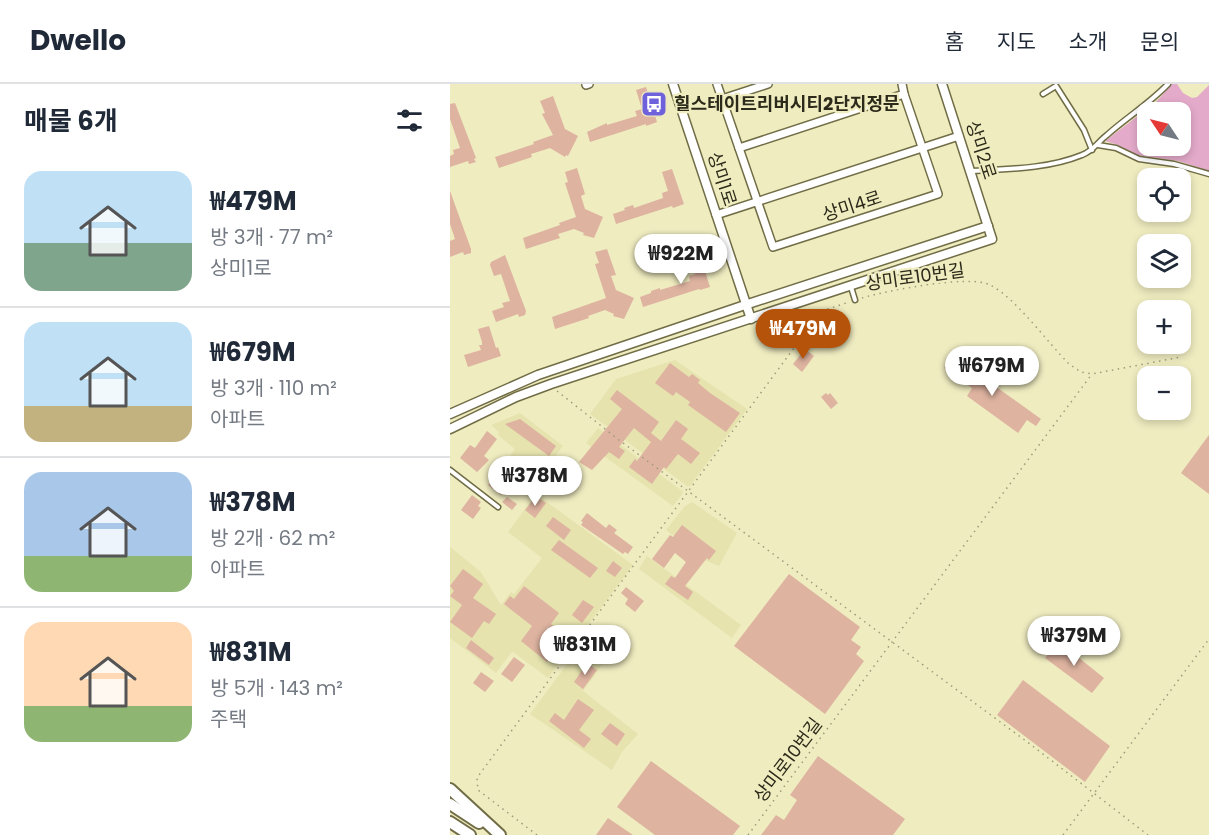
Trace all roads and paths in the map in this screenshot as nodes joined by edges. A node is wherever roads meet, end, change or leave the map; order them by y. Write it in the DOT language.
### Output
graph roads {
  1 [pos="673,84"];
  2 [pos="717,84"];
  3 [pos="768,84"];
  4 [pos="902,84"];
  5 [pos="942,84"];
  6 [pos="1168,84"];
  7 [pos="904,94"];
  8 [pos="1042,94"];
  9 [pos="722,99"];
  10 [pos="959,136"];
  11 [pos="1097,145"];
  12 [pos="922,147"];
  13 [pos="739,148"];
  14 [pos="1092,150"];
  15 [pos="971,171"];
  16 [pos="1209,174"];
  17 [pos="758,202"];
  18 [pos="716,215"];
  19 [pos="988,226"];
  20 [pos="850,286"];
  21 [pos="855,300"];
  22 [pos="745,305"];
  23 [pos="751,319"];
  24 [pos="1181,357"];
  25 [pos="1092,374"];
  26 [pos="551,384"];
  27 [pos="450,414"];
  28 [pos="450,429"];
  29 [pos="450,470"];
  30 [pos="689,492"];
  31 [pos="498,507"];
  32 [pos="1209,639"];
  33 [pos="891,643"];
  34 [pos="450,789"];
  35 [pos="1094,794"];
  36 [pos="450,804"];
  37 [pos="450,822"];
  38 [pos="470,835"];
  39 [pos="499,835"];
  40 [pos="537,835"];
  41 [pos="748,835"];
  42 [pos="1063,835"];
  43 [pos="1148,835"];
  1 -- 18 [label="street, 상미1로"];
  2 -- 9 [label="street, 상미4로"];
  3 -- 9 [label="street"];
  4 -- 7 [label="street, 상미4로"];
  5 -- 10 [label="street, 상미2로"];
  6 -- 11 [label="lane"];
  7 -- 12 [label="street, 상미4로"];
  7 -- 13 [label="street"];
  8 -- 14 [label="lane"];
  9 -- 13 [label="street, 상미4로"];
  10 -- 12 [label="street, 상미4로"];
  10 -- 15 [label="street, 상미2로"];
  11 -- 14 [label="lane"];
  11 -- 16 [label="lane"];
  12 -- 17 [label="street, 상미4로"];
  12 -- 17 [label="street, 상미4로"];
  13 -- 17 [label="street, 상미4로"];
  14 -- 15 [label="lane"];
  15 -- 19 [label="street, 상미2로"];
  17 -- 18 [label="street, 상미4로"];
  18 -- 22 [label="street, 상미1로"];
  19 -- 20 [label="street"];
  19 -- 22 [label="street"];
  20 -- 21 [label="lane"];
  20 -- 23 [label="street"];
  21 -- 25 [label="path, 상미로10번길"];
  21 -- 30 [label="path, 상미로10번길"];
  22 -- 23 [label="street, 상미1로"];
  22 -- 27 [label="street"];
  23 -- 26 [label="street"];
  24 -- 25 [label="path"];
  25 -- 33 [label="path, 상미로10번길"];
  26 -- 28 [label="street"];
  26 -- 30 [label="path"];
  29 -- 31 [label="lane"];
  30 -- 33 [label="path"];
  30 -- 40 [label="path, 상미로10번길"];
  32 -- 35 [label="path"];
  33 -- 35 [label="path"];
  33 -- 41 [label="path, 상미로10번길"];
  34 -- 39 [label="main road"];
  35 -- 42 [label="path"];
  35 -- 43 [label="path"];
  36 -- 39 [label="main road"];
  37 -- 38 [label="main road"];
}
